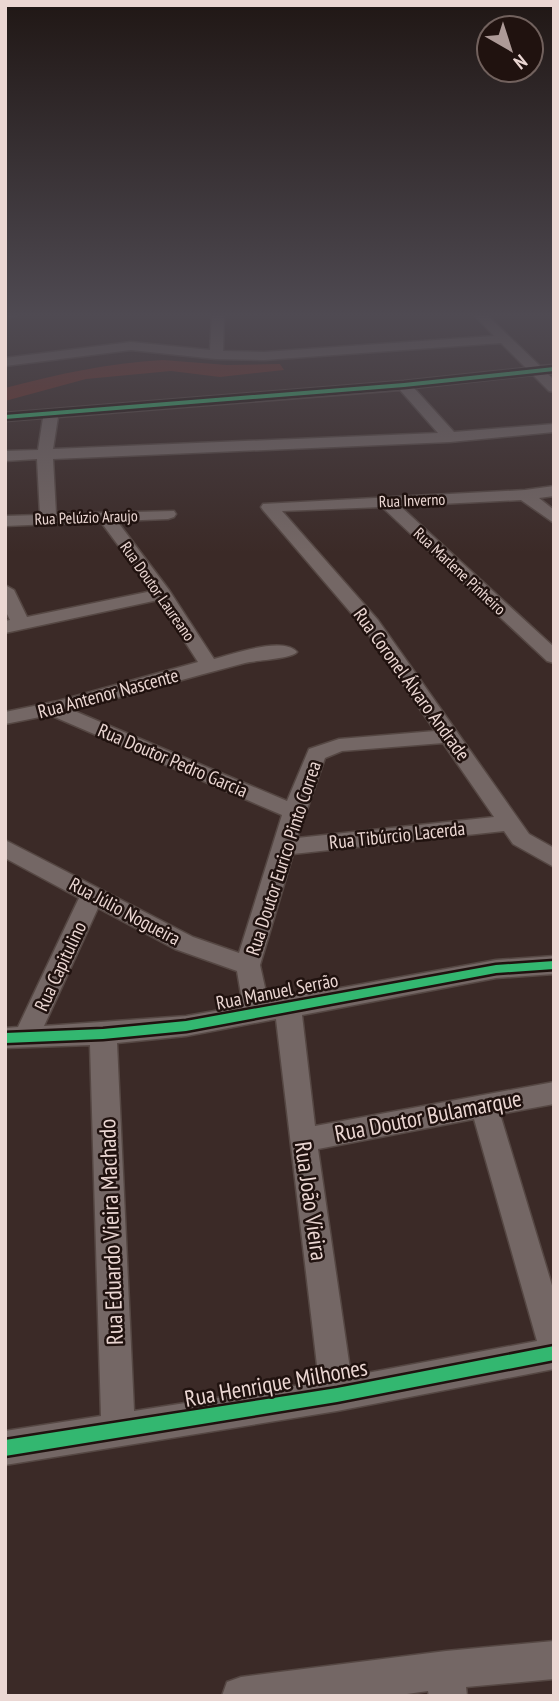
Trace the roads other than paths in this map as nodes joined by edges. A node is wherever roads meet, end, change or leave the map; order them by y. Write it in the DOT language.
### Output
graph roads {
  1 [pos="290,394"];
  2 [pos="412,394"];
  3 [pos="51,414"];
  4 [pos="5,417"];
  5 [pos="554,428"];
  6 [pos="450,437"];
  7 [pos="45,455"];
  8 [pos="5,456"];
  9 [pos="554,491"];
  10 [pos="525,495"];
  11 [pos="385,501"];
  12 [pos="269,507"];
  13 [pos="167,514"];
  14 [pos="105,516"];
  15 [pos="554,518"];
  16 [pos="48,519"];
  17 [pos="5,521"];
  18 [pos="5,590"];
  19 [pos="163,594"];
  20 [pos="13,626"];
  21 [pos="287,652"];
  22 [pos="554,657"];
  23 [pos="209,665"];
  24 [pos="52,709"];
  25 [pos="5,718"];
  26 [pos="451,736"];
  27 [pos="294,812"];
  28 [pos="509,823"];
  29 [pos="285,847"];
  30 [pos="5,848"];
  31 [pos="554,859"];
  32 [pos="93,894"];
  33 [pos="248,965"];
  34 [pos="554,965"];
  35 [pos="288,1007"];
  36 [pos="257,1013"];
  37 [pos="103,1034"];
  38 [pos="16,1038"];
  39 [pos="554,1093"];
  40 [pos="484,1107"];
  41 [pos="303,1140"];
  42 [pos="554,1345"];
  43 [pos="554,1353"];
  44 [pos="337,1395"];
  45 [pos="118,1431"];
  46 [pos="5,1448"];
  47 [pos="554,1660"];
  48 [pos="447,1683"];
  49 [pos="241,1696"];
  1 -- 3 [label="street"];
  2 -- 6 [label="street"];
  3 -- 4 [label="street"];
  3 -- 7 [label="street"];
  5 -- 6 [label="street"];
  6 -- 7 [label="street"];
  7 -- 8 [label="street"];
  7 -- 16 [label="street"];
  9 -- 10 [label="street, Rua Inverno"];
  10 -- 11 [label="street, Rua Inverno"];
  10 -- 15 [label="street"];
  11 -- 12 [label="street, Rua Inverno"];
  11 -- 22 [label="street, Rua Marlene Pinheiro"];
  12 -- 26 [label="street, Rua Coronel Álvaro Andrade"];
  13 -- 14 [label="street, Rua Pelúzio Araujo"];
  14 -- 16 [label="street, Rua Pelúzio Araujo"];
  14 -- 19 [label="street, Rua Doutor Laureano"];
  16 -- 17 [label="street, Rua Pelúzio Araujo"];
  18 -- 20 [label="street"];
  19 -- 20 [label="street"];
  19 -- 23 [label="street, Rua Doutor Laureano"];
  21 -- 23 [label="street, Rua Antenor Nascente"];
  23 -- 24 [label="street, Rua Antenor Nascente"];
  24 -- 25 [label="street, Rua Antenor Nascente"];
  24 -- 27 [label="street, Rua Doutor Pedro Garcia"];
  26 -- 27 [label="street, Rua Doutor Eurico Pinto Correa"];
  26 -- 28 [label="street, Rua Coronel Álvaro Andrade"];
  27 -- 29 [label="street, Rua Doutor Eurico Pinto Correa"];
  28 -- 29 [label="street, Rua Tibúrcio Lacerda"];
  28 -- 31 [label="street, Rua Coronel Álvaro Andrade"];
  29 -- 33 [label="street, Rua Doutor Eurico Pinto Correa"];
  30 -- 32 [label="street, Rua Júlio Nogueira"];
  32 -- 33 [label="street, Rua Júlio Nogueira"];
  32 -- 38 [label="street, Rua Capitulino"];
  33 -- 36 [label="street, Rua Doutor Eurico Pinto Correa"];
  34 -- 35 [label="street, Rua Manuel Serrão"];
  35 -- 36 [label="street, Rua Manuel Serrão"];
  35 -- 41 [label="street, Rua João Vieira"];
  36 -- 37 [label="street, Rua Manuel Serrão"];
  37 -- 38 [label="street, Rua Manuel Serrão"];
  37 -- 45 [label="street, Rua Eduardo Vieira Machado"];
  39 -- 40 [label="street, Rua Doutor Bulamarque"];
  40 -- 41 [label="street, Rua Doutor Bulamarque"];
  40 -- 42 [label="street"];
  41 -- 44 [label="street, Rua João Vieira"];
  43 -- 44 [label="street, Rua Henrique Milhones"];
  44 -- 45 [label="street, Rua Henrique Milhones"];
  45 -- 46 [label="street, Rua Henrique Milhones"];
  47 -- 48 [label="street"];
  48 -- 49 [label="street"];
}
